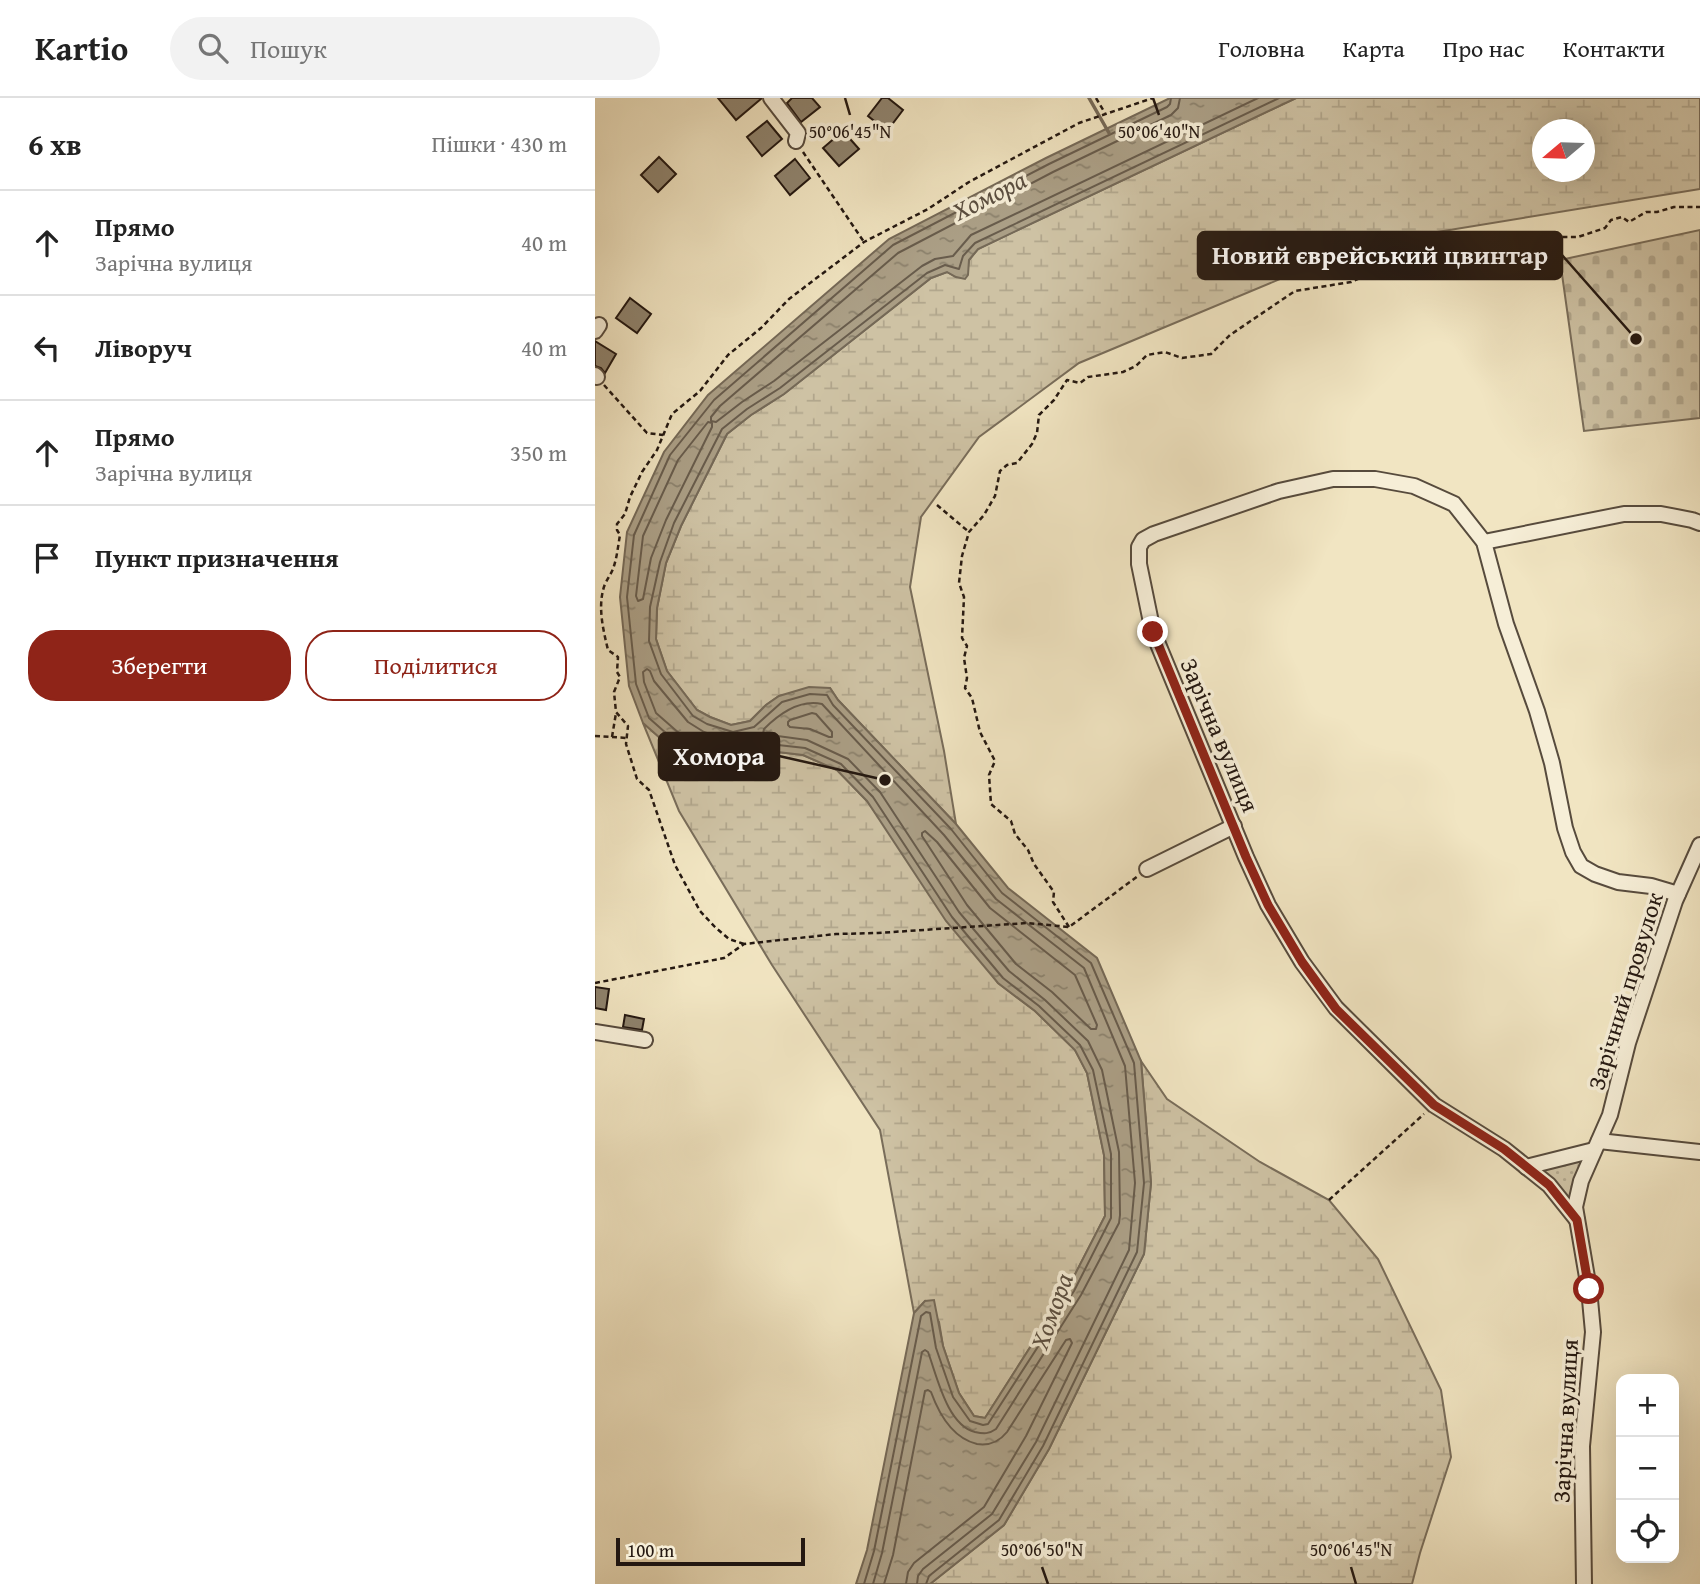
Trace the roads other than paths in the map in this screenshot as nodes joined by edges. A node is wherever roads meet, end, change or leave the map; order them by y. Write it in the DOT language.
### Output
graph roads {
  1 [pos="771,98"];
  2 [pos="796,141"];
  3 [pos="1700,523"];
  4 [pos="1484,542"];
  5 [pos="1234,826"];
  6 [pos="1700,845"];
  7 [pos="1147,869"];
  8 [pos="1678,894"];
  9 [pos="595,1032"];
  10 [pos="645,1041"];
  11 [pos="1596,1146"];
  12 [pos="1700,1152"];
  13 [pos="1526,1167"];
  14 [pos="1577,1220"];
  15 [pos="1584,1584"];
  1 -- 2 [label="street"];
  3 -- 4 [label="street"];
  4 -- 5 [label="street, Зарічна вулиця"];
  4 -- 8 [label="street, Зарічна вулиця"];
  5 -- 7 [label="street"];
  5 -- 13 [label="street, Зарічна вулиця"];
  6 -- 8 [label="street, Зарічний провулок"];
  8 -- 11 [label="street, Зарічний провулок"];
  9 -- 10 [label="street"];
  11 -- 12 [label="street"];
  11 -- 13 [label="street"];
  11 -- 14 [label="street, Зарічний провулок"];
  13 -- 14 [label="street, Зарічна вулиця"];
  14 -- 15 [label="street, Зарічна вулиця"];
}
